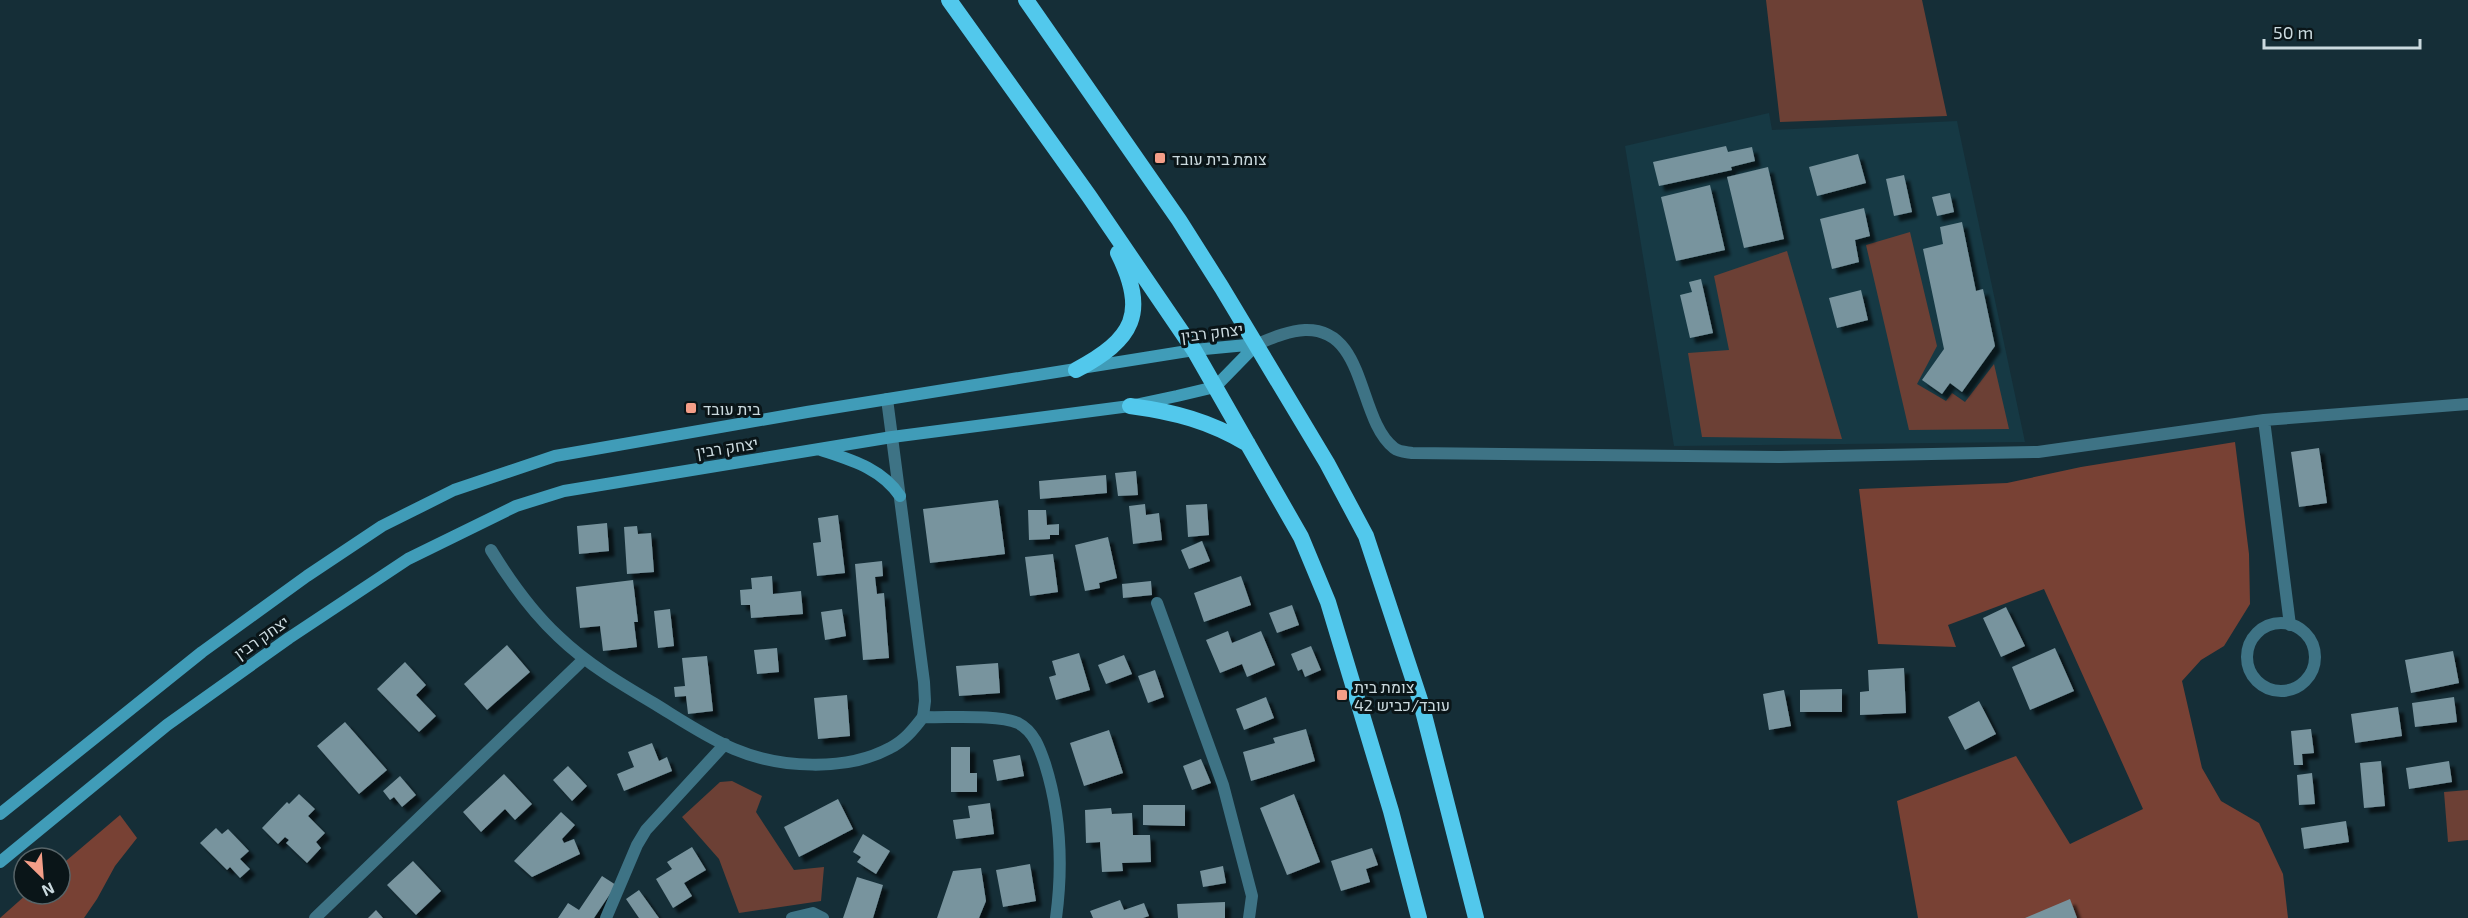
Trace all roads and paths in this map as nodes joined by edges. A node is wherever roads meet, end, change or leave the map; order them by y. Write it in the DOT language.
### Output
graph roads {
  1 [pos="949,0"];
  2 [pos="1026,0"];
  3 [pos="1089,196"];
  4 [pos="1257,344"];
  5 [pos="1194,350"];
  6 [pos="1076,370"];
  7 [pos="1215,387"];
  8 [pos="887,399"];
  9 [pos="2468,404"];
  10 [pos="1130,406"];
  11 [pos="2264,420"];
  12 [pos="892,437"];
  13 [pos="1250,446"];
  14 [pos="818,449"];
  15 [pos="900,495"];
  16 [pos="491,550"];
  17 [pos="1156,603"];
  18 [pos="2290,625"];
  19 [pos="584,659"];
  20 [pos="923,717"];
  21 [pos="724,744"];
  22 [pos="0,814"];
  23 [pos="0,862"];
  24 [pos="609,916"];
  25 [pos="315,918"];
  26 [pos="792,918"];
  27 [pos="823,918"];
  28 [pos="1056,918"];
  29 [pos="1250,918"];
  30 [pos="1419,918"];
  31 [pos="1476,918"];
  1 -- 3 [label="highway"];
  2 -- 4 [label="highway"];
  3 -- 5 [label="highway"];
  3 -- 6 [label="highway"];
  4 -- 5 [label="main road, יצחק רבין"];
  4 -- 7 [label="main road, יצחק רבין"];
  4 -- 11 [label="street"];
  4 -- 31 [label="highway"];
  5 -- 6 [label="main road, יצחק רבין"];
  5 -- 7 [label="highway"];
  6 -- 8 [label="main road, יצחק רבין"];
  7 -- 10 [label="main road, יצחק רבין"];
  7 -- 13 [label="highway"];
  8 -- 12 [label="street"];
  8 -- 22 [label="main road, יצחק רבין"];
  9 -- 11 [label="street"];
  10 -- 12 [label="main road, יצחק רבין"];
  10 -- 13 [label="highway"];
  11 -- 18 [label="street"];
  12 -- 14 [label="main road, יצחק רבין"];
  12 -- 15 [label="street"];
  13 -- 30 [label="highway"];
  14 -- 15 [label="main road"];
  14 -- 23 [label="main road, יצחק רבין"];
  15 -- 20 [label="street"];
  16 -- 19 [label="street"];
  17 -- 29 [label="street"];
  18 -- 18 [label="street"];
  19 -- 21 [label="street"];
  19 -- 25 [label="street"];
  20 -- 21 [label="street"];
  20 -- 28 [label="street"];
  21 -- 24 [label="street"];
  26 -- 27 [label="street"];
}
